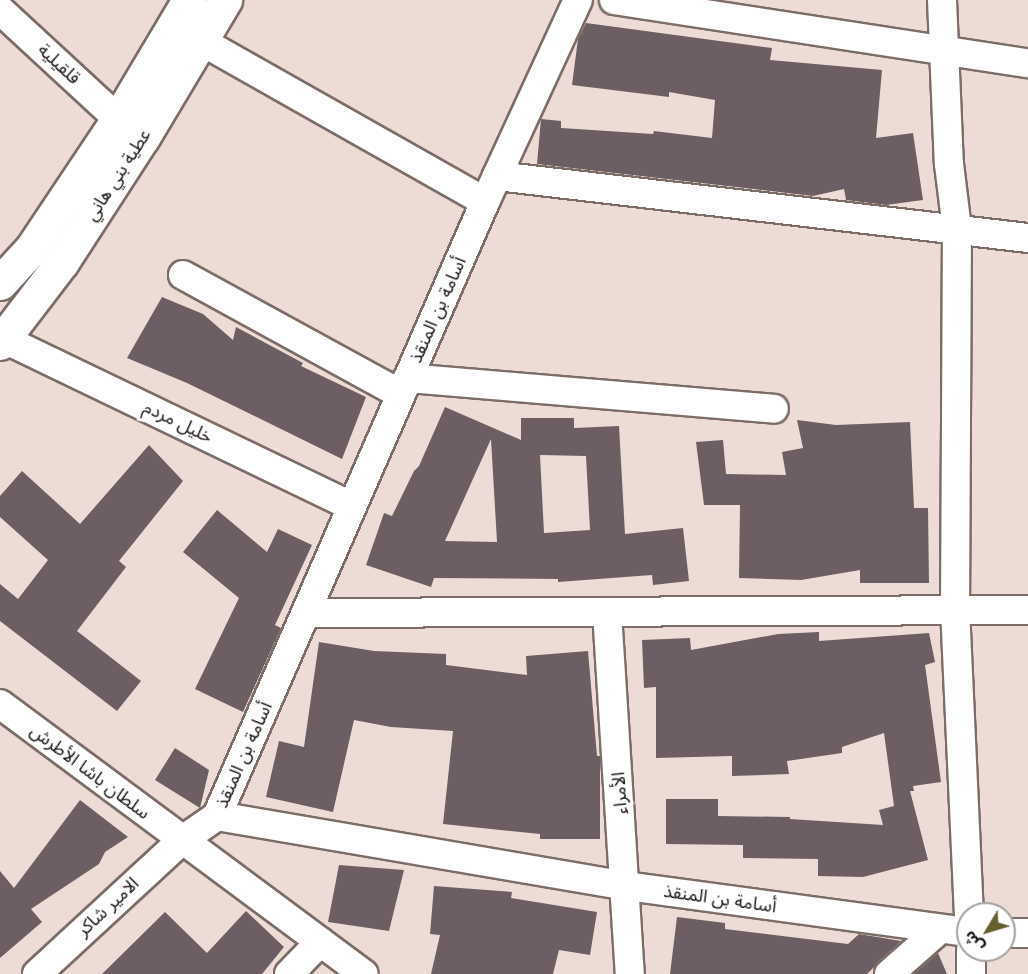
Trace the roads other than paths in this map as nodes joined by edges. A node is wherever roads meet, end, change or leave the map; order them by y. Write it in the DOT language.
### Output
graph roads {
  1 [pos="189,0"];
  2 [pos="225,0"];
  3 [pos="579,0"];
  4 [pos="614,0"];
  5 [pos="942,0"];
  6 [pos="0,10"];
  7 [pos="201,41"];
  8 [pos="944,51"];
  9 [pos="1028,63"];
  10 [pos="130,128"];
  11 [pos="497,176"];
  12 [pos="485,202"];
  13 [pos="957,229"];
  14 [pos="1028,238"];
  15 [pos="183,275"];
  16 [pos="0,283"];
  17 [pos="2,341"];
  18 [pos="404,386"];
  19 [pos="774,409"];
  20 [pos="351,506"];
  21 [pos="955,608"];
  22 [pos="1028,610"];
  23 [pos="607,612"];
  24 [pos="306,613"];
  25 [pos="0,704"];
  26 [pos="217,816"];
  27 [pos="181,841"];
  28 [pos="626,886"];
  29 [pos="968,902"];
  30 [pos="939,930"];
  31 [pos="956,932"];
  32 [pos="320,942"];
  33 [pos="37,974"];
  34 [pos="289,974"];
  35 [pos="363,974"];
  36 [pos="630,974"];
  37 [pos="890,974"];
  1 -- 10 [label="main road"];
  2 -- 7 [label="main road, عطية بني هاني"];
  3 -- 11 [label="street, أسامة بن المنقذ"];
  4 -- 8 [label="street"];
  5 -- 8 [label="street"];
  6 -- 10 [label="street, قلقيلية"];
  7 -- 10 [label="main road, عطية بني هاني"];
  7 -- 12 [label="street"];
  8 -- 9 [label="street"];
  8 -- 13 [label="street"];
  10 -- 16 [label="main road"];
  10 -- 17 [label="main road, عطية بني هاني"];
  11 -- 12 [label="street, أسامة بن المنقذ"];
  11 -- 13 [label="street"];
  12 -- 18 [label="street, أسامة بن المنقذ"];
  13 -- 14 [label="street"];
  13 -- 21 [label="street"];
  15 -- 18 [label="street"];
  17 -- 20 [label="street, خليل مردم"];
  18 -- 19 [label="street"];
  18 -- 20 [label="street, أسامة بن المنقذ"];
  20 -- 24 [label="street, أسامة بن المنقذ"];
  21 -- 22 [label="street"];
  21 -- 23 [label="street"];
  21 -- 29 [label="street"];
  23 -- 24 [label="street"];
  23 -- 28 [label="street, الأمراء"];
  24 -- 26 [label="street, أسامة بن المنقذ"];
  25 -- 27 [label="street, سلطان باشا الأطرش"];
  26 -- 27 [label="street, الامير شاكر"];
  26 -- 28 [label="street, أسامة بن المنقذ"];
  27 -- 32 [label="street, سلطان باشا الأطرش"];
  27 -- 33 [label="street, الامير شاكر"];
  28 -- 30 [label="street, أسامة بن المنقذ"];
  28 -- 36 [label="street, الأمراء"];
  30 -- 31 [label="street, أسامة بن المنقذ"];
  30 -- 37 [label="street"];
  32 -- 34 [label="street"];
  32 -- 35 [label="street, سلطان باشا الأطرش"];
}
